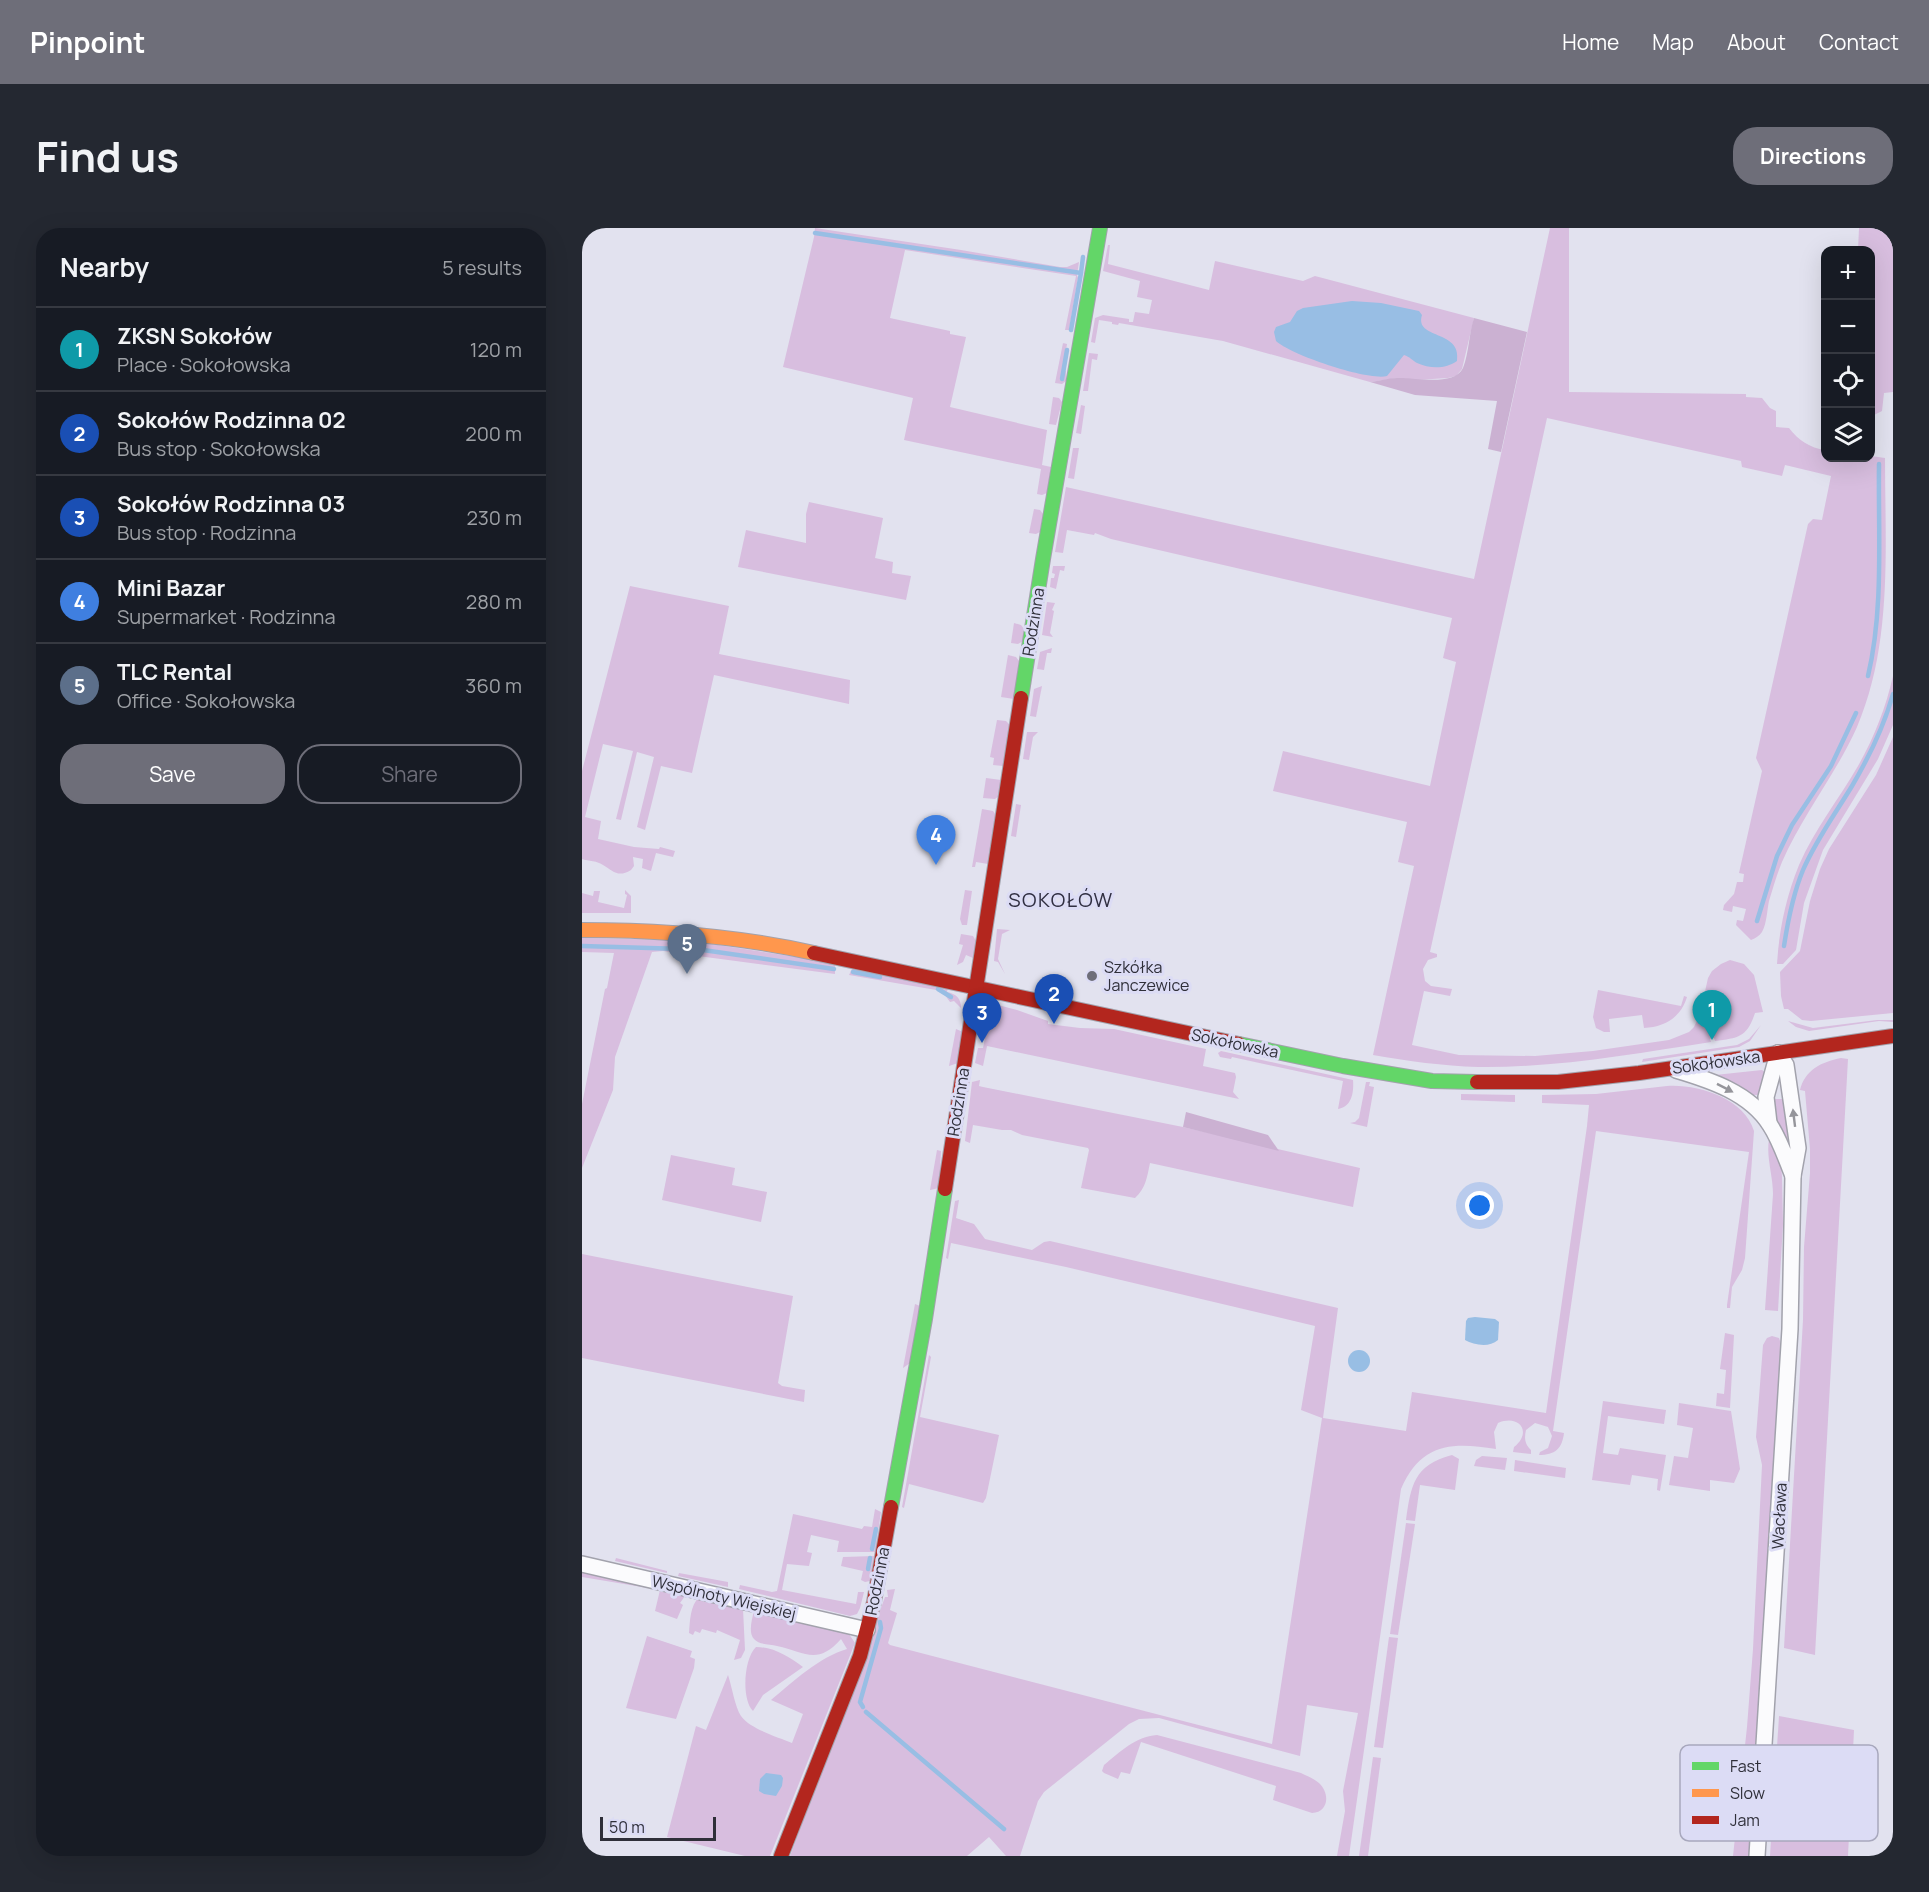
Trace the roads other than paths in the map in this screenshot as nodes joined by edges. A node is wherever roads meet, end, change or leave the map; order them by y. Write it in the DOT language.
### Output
graph roads {
  1 [pos="1100,228"];
  2 [pos="582,930"];
  3 [pos="977,986"];
  4 [pos="1893,1036"];
  5 [pos="1778,1053"];
  6 [pos="1670,1068"];
  7 [pos="1770,1125"];
  8 [pos="1793,1176"];
  9 [pos="582,1564"];
  10 [pos="867,1630"];
  11 [pos="1764,1745"];
  12 [pos="1758,1841"];
  13 [pos="781,1856"];
  14 [pos="1757,1856"];
  1 -- 3 [label="street, Rodzinna"];
  2 -- 3 [label="street, Sokołowska"];
  3 -- 6 [label="street, Sokołowska"];
  3 -- 10 [label="street, Rodzinna"];
  4 -- 5 [label="street, Sokołowska"];
  5 -- 6 [label="street, Sokołowska"];
  5 -- 7 [label="street, Wacława"];
  8 -- 5 [label="street, Wacława, one-way"];
  6 -- 7 [label="street, Wacława, one-way"];
  7 -- 8 [label="street, Wacława"];
  8 -- 11 [label="street, Wacława"];
  9 -- 10 [label="street, Wspólnoty Wiejskiej"];
  10 -- 13 [label="street, Rodzinna"];
  12 -- 14 [label="street, Wacława"];
}
